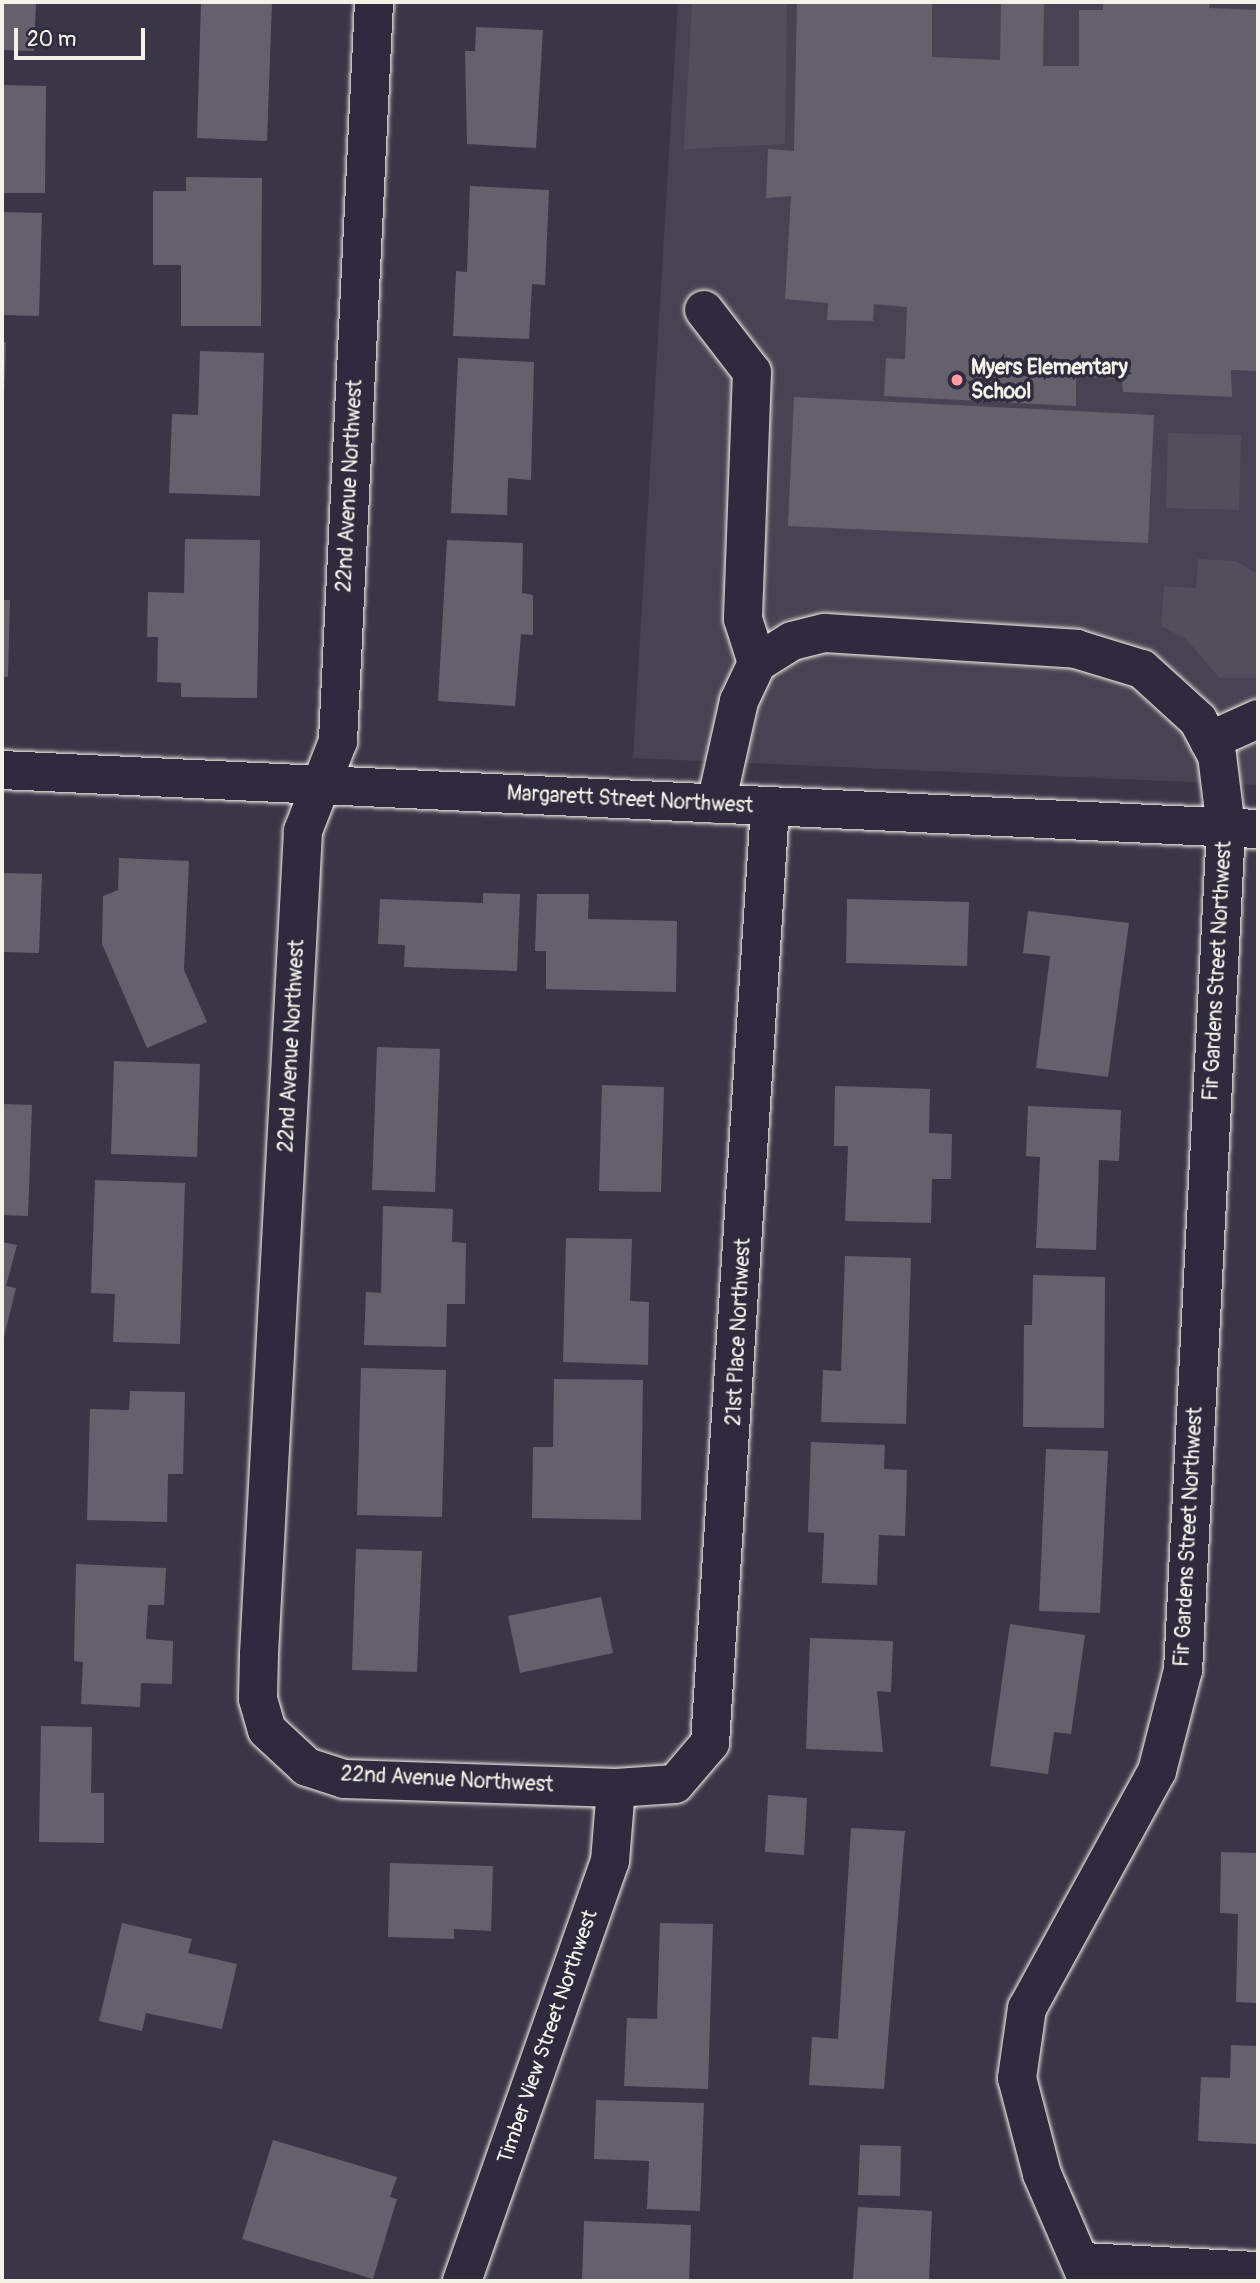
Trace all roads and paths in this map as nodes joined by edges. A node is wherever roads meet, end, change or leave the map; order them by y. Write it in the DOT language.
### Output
graph roads {
  1 [pos="374,2"];
  2 [pos="704,310"];
  3 [pos="757,663"];
  4 [pos="1258,719"];
  5 [pos="1209,741"];
  6 [pos="2,770"];
  7 [pos="321,785"];
  8 [pos="716,804"];
  9 [pos="770,807"];
  10 [pos="1242,829"];
  11 [pos="616,1788"];
  12 [pos="1258,2271"];
  13 [pos="1086,2272"];
  14 [pos="462,2281"];
  1 -- 7 [label="street, 22nd Avenue Northwest"];
  2 -- 3 [label="street"];
  3 -- 5 [label="street, Fir Gardens Street Northwest"];
  3 -- 8 [label="street"];
  4 -- 5 [label="street"];
  5 -- 10 [label="street, Fir Gardens Street Northwest"];
  6 -- 7 [label="street, Margarett Street Northwest"];
  7 -- 8 [label="street, Margarett Street Northwest"];
  7 -- 11 [label="street, 22nd Avenue Northwest"];
  8 -- 9 [label="street, Margarett Street Northwest"];
  9 -- 10 [label="street, Margarett Street Northwest"];
  9 -- 11 [label="street, 21st Place Northwest"];
  10 -- 13 [label="street, Fir Gardens Street Northwest"];
  11 -- 14 [label="street, Timber View Street Northwest"];
  12 -- 13 [label="street"];
}
